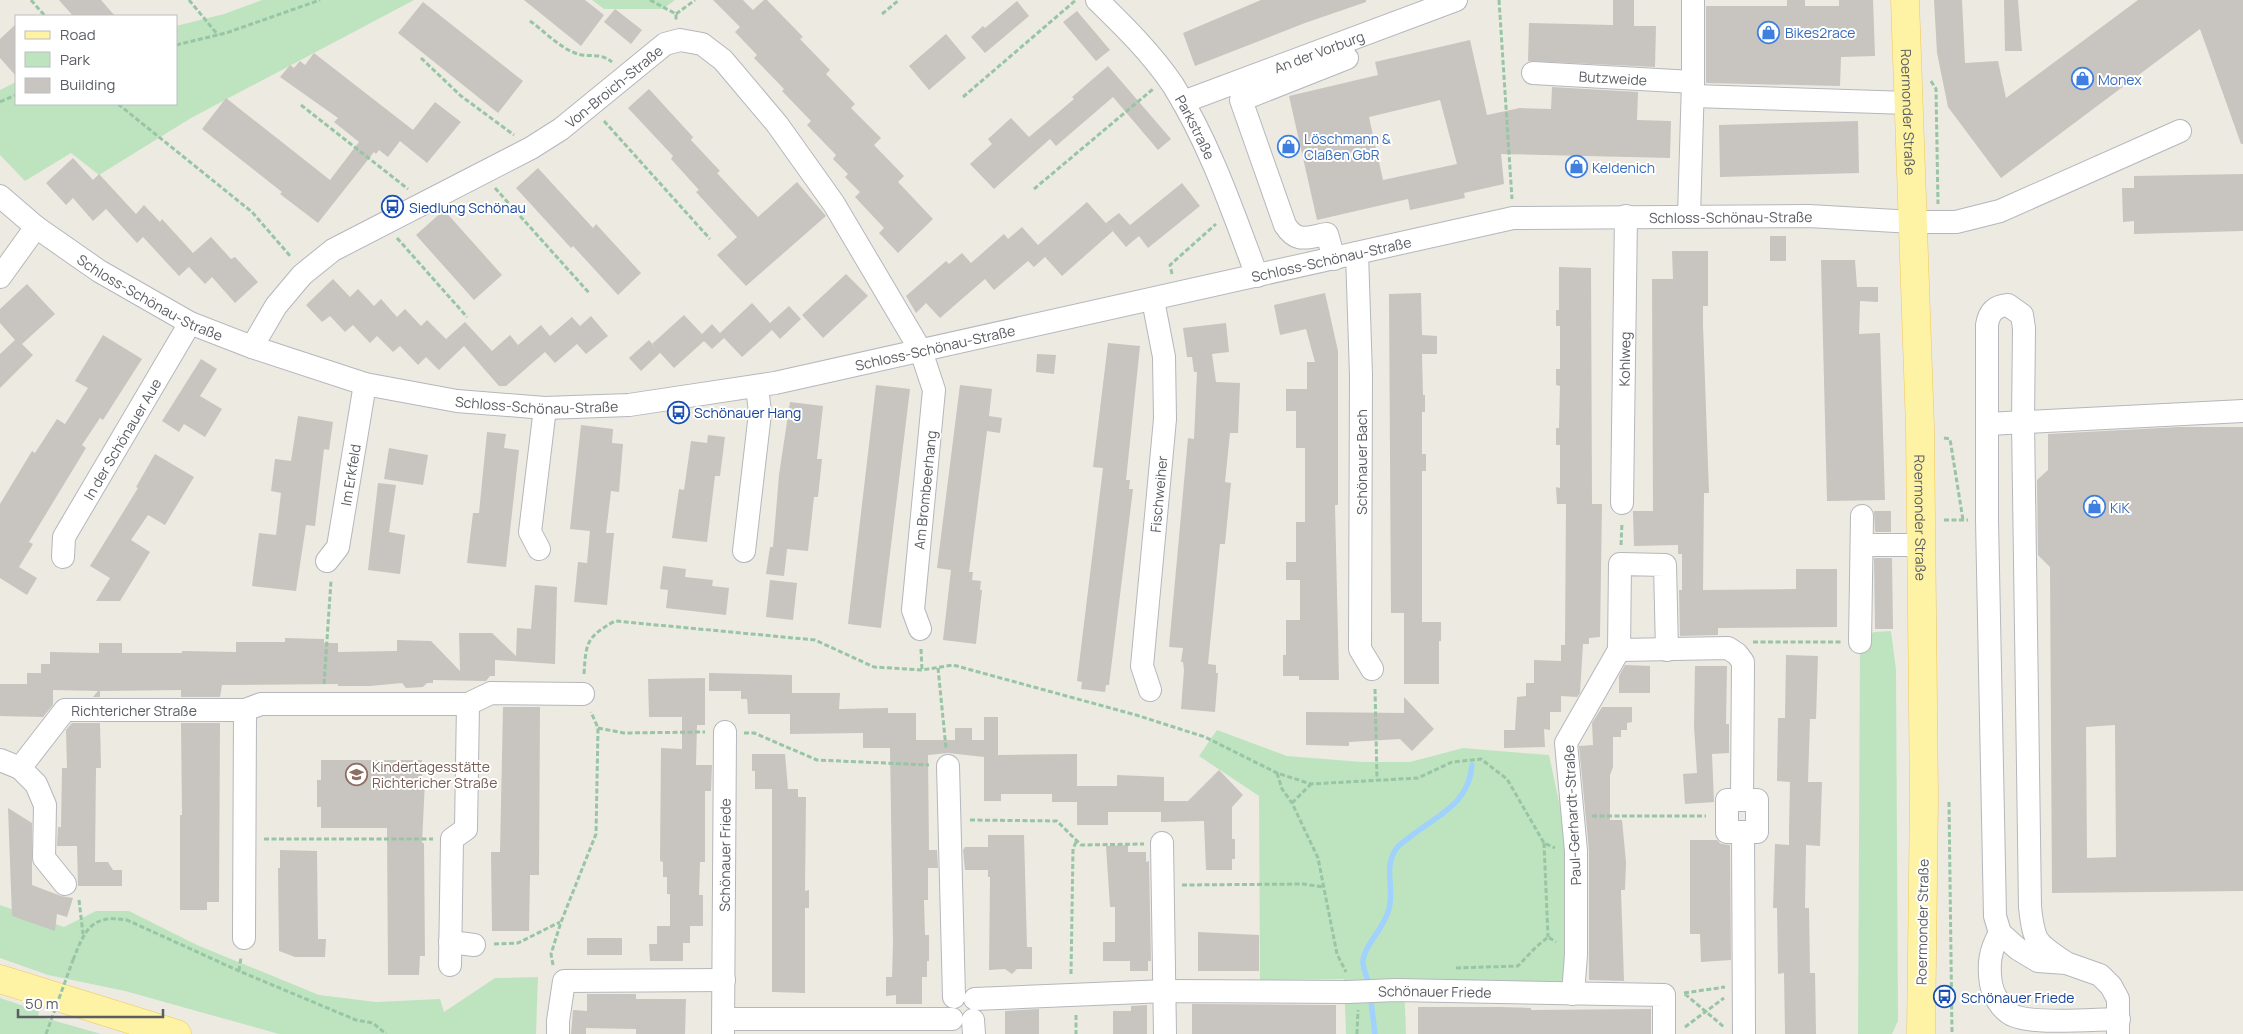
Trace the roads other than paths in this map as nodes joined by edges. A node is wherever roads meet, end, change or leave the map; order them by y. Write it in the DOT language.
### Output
graph roads {
  1 [pos="1097,0"];
  2 [pos="1456,0"];
  3 [pos="1693,0"];
  4 [pos="1905,0"];
  5 [pos="1347,58"];
  6 [pos="1533,73"];
  7 [pos="1693,89"];
  8 [pos="1182,102"];
  9 [pos="1909,103"];
  10 [pos="2180,131"];
  11 [pos="0,196"];
  12 [pos="1626,216"];
  13 [pos="1689,216"];
  14 [pos="1913,222"];
  15 [pos="36,227"];
  16 [pos="1356,253"];
  17 [pos="1334,258"];
  18 [pos="1257,276"];
  19 [pos="0,277"];
  20 [pos="1153,300"];
  21 [pos="190,322"];
  22 [pos="252,347"];
  23 [pos="921,351"];
  24 [pos="365,384"];
  25 [pos="757,386"];
  26 [pos="545,408"];
  27 [pos="2243,411"];
  28 [pos="2023,422"];
  29 [pos="1987,424"];
  30 [pos="1622,503"];
  31 [pos="1862,516"];
  32 [pos="1862,545"];
  33 [pos="1921,545"];
  34 [pos="538,549"];
  35 [pos="744,551"];
  36 [pos="63,557"];
  37 [pos="327,561"];
  38 [pos="920,629"];
  39 [pos="1860,642"];
  40 [pos="1619,650"];
  41 [pos="1667,650"];
  42 [pos="1372,669"];
  43 [pos="1150,690"];
  44 [pos="584,694"];
  45 [pos="468,704"];
  46 [pos="1991,707"];
  47 [pos="2028,709"];
  48 [pos="245,710"];
  49 [pos="725,732"];
  50 [pos="10,764"];
  51 [pos="948,766"];
  52 [pos="1742,800"];
  53 [pos="1743,832"];
  54 [pos="1162,843"];
  55 [pos="65,884"];
  56 [pos="2031,915"];
  57 [pos="1999,928"];
  58 [pos="244,938"];
  59 [pos="450,942"];
  60 [pos="474,945"];
  61 [pos="2066,963"];
  62 [pos="450,965"];
  63 [pos="0,979"];
  64 [pos="724,980"];
  65 [pos="1166,992"];
  66 [pos="1573,994"];
  67 [pos="966,1014"];
  68 [pos="723,1027"];
  69 [pos="2118,1027"];
  70 [pos="1674,1031"];
  71 [pos="1735,1031"];
  72 [pos="177,1034"];
  73 [pos="558,1034"];
  74 [pos="1165,1034"];
  75 [pos="1921,1034"];
  1 -- 8 [label="street, Parkstraße"];
  2 -- 8 [label="street, An der Vorburg"];
  3 -- 7 [label="street"];
  4 -- 9 [label="main road, Roermonder Straße"];
  5 -- 17 [label="street"];
  6 -- 7 [label="street, Butzweide"];
  7 -- 9 [label="street, Butzweide"];
  7 -- 13 [label="street"];
  8 -- 18 [label="street, Parkstraße"];
  9 -- 14 [label="main road, Roermonder Straße"];
  10 -- 14 [label="street, Schloss-Schönau-Straße"];
  11 -- 15 [label="street, Schloss-Schönau-Straße"];
  12 -- 13 [label="street, Schloss-Schönau-Straße"];
  12 -- 16 [label="street, Schloss-Schönau-Straße"];
  12 -- 30 [label="street, Kohlweg"];
  13 -- 14 [label="street, Schloss-Schönau-Straße"];
  14 -- 33 [label="main road, Roermonder Straße"];
  15 -- 19 [label="street"];
  15 -- 21 [label="street, Schloss-Schönau-Straße"];
  16 -- 17 [label="street, Schloss-Schönau-Straße"];
  16 -- 42 [label="street, Schönauer Bach"];
  17 -- 18 [label="street, Schloss-Schönau-Straße"];
  18 -- 20 [label="street, Schloss-Schönau-Straße"];
  20 -- 23 [label="street, Schloss-Schönau-Straße"];
  20 -- 43 [label="street, Fischweiher"];
  21 -- 22 [label="street, Schloss-Schönau-Straße"];
  21 -- 36 [label="street, In der Schönauer Aue"];
  22 -- 23 [label="street, Von-Broich-Straße"];
  22 -- 24 [label="street, Schloss-Schönau-Straße"];
  23 -- 25 [label="street, Schloss-Schönau-Straße"];
  23 -- 38 [label="street, Am Brombeerhang"];
  24 -- 26 [label="street, Schloss-Schönau-Straße"];
  24 -- 37 [label="street, Im Erkfeld"];
  25 -- 26 [label="street, Schloss-Schönau-Straße"];
  25 -- 35 [label="street"];
  26 -- 34 [label="street"];
  27 -- 28 [label="street"];
  28 -- 29 [label="street"];
  28 -- 29 [label="street"];
  28 -- 47 [label="street"];
  29 -- 46 [label="street"];
  31 -- 32 [label="street"];
  32 -- 33 [label="street"];
  32 -- 39 [label="street"];
  33 -- 75 [label="main road, Roermonder Straße"];
  40 -- 41 [label="street"];
  40 -- 41 [label="street, Paul-Gerhardt-Straße"];
  40 -- 66 [label="street, Paul-Gerhardt-Straße"];
  41 -- 52 [label="street"];
  44 -- 45 [label="street, Richtericher Straße"];
  45 -- 48 [label="street, Richtericher Straße"];
  45 -- 59 [label="street"];
  46 -- 47 [label="street"];
  46 -- 57 [label="street"];
  47 -- 56 [label="street"];
  48 -- 50 [label="street, Richtericher Straße"];
  48 -- 58 [label="street"];
  49 -- 64 [label="street, Schönauer Friede"];
  50 -- 55 [label="street, Richtericher Straße"];
  51 -- 67 [label="street"];
  52 -- 53 [label="street"];
  52 -- 53 [label="street"];
  53 -- 71 [label="street"];
  54 -- 65 [label="street"];
  56 -- 57 [label="street"];
  56 -- 61 [label="street"];
  57 -- 61 [label="street"];
  57 -- 69 [label="street"];
  59 -- 60 [label="street"];
  59 -- 62 [label="street"];
  61 -- 69 [label="street"];
  63 -- 72 [label="main road"];
  64 -- 68 [label="street, Schönauer Friede"];
  64 -- 73 [label="street"];
  65 -- 66 [label="street, Schönauer Friede"];
  65 -- 67 [label="street, Schönauer Friede"];
  65 -- 74 [label="street"];
  66 -- 70 [label="street, Schönauer Friede"];
  67 -- 68 [label="street, Schönauer Friede"];
}
